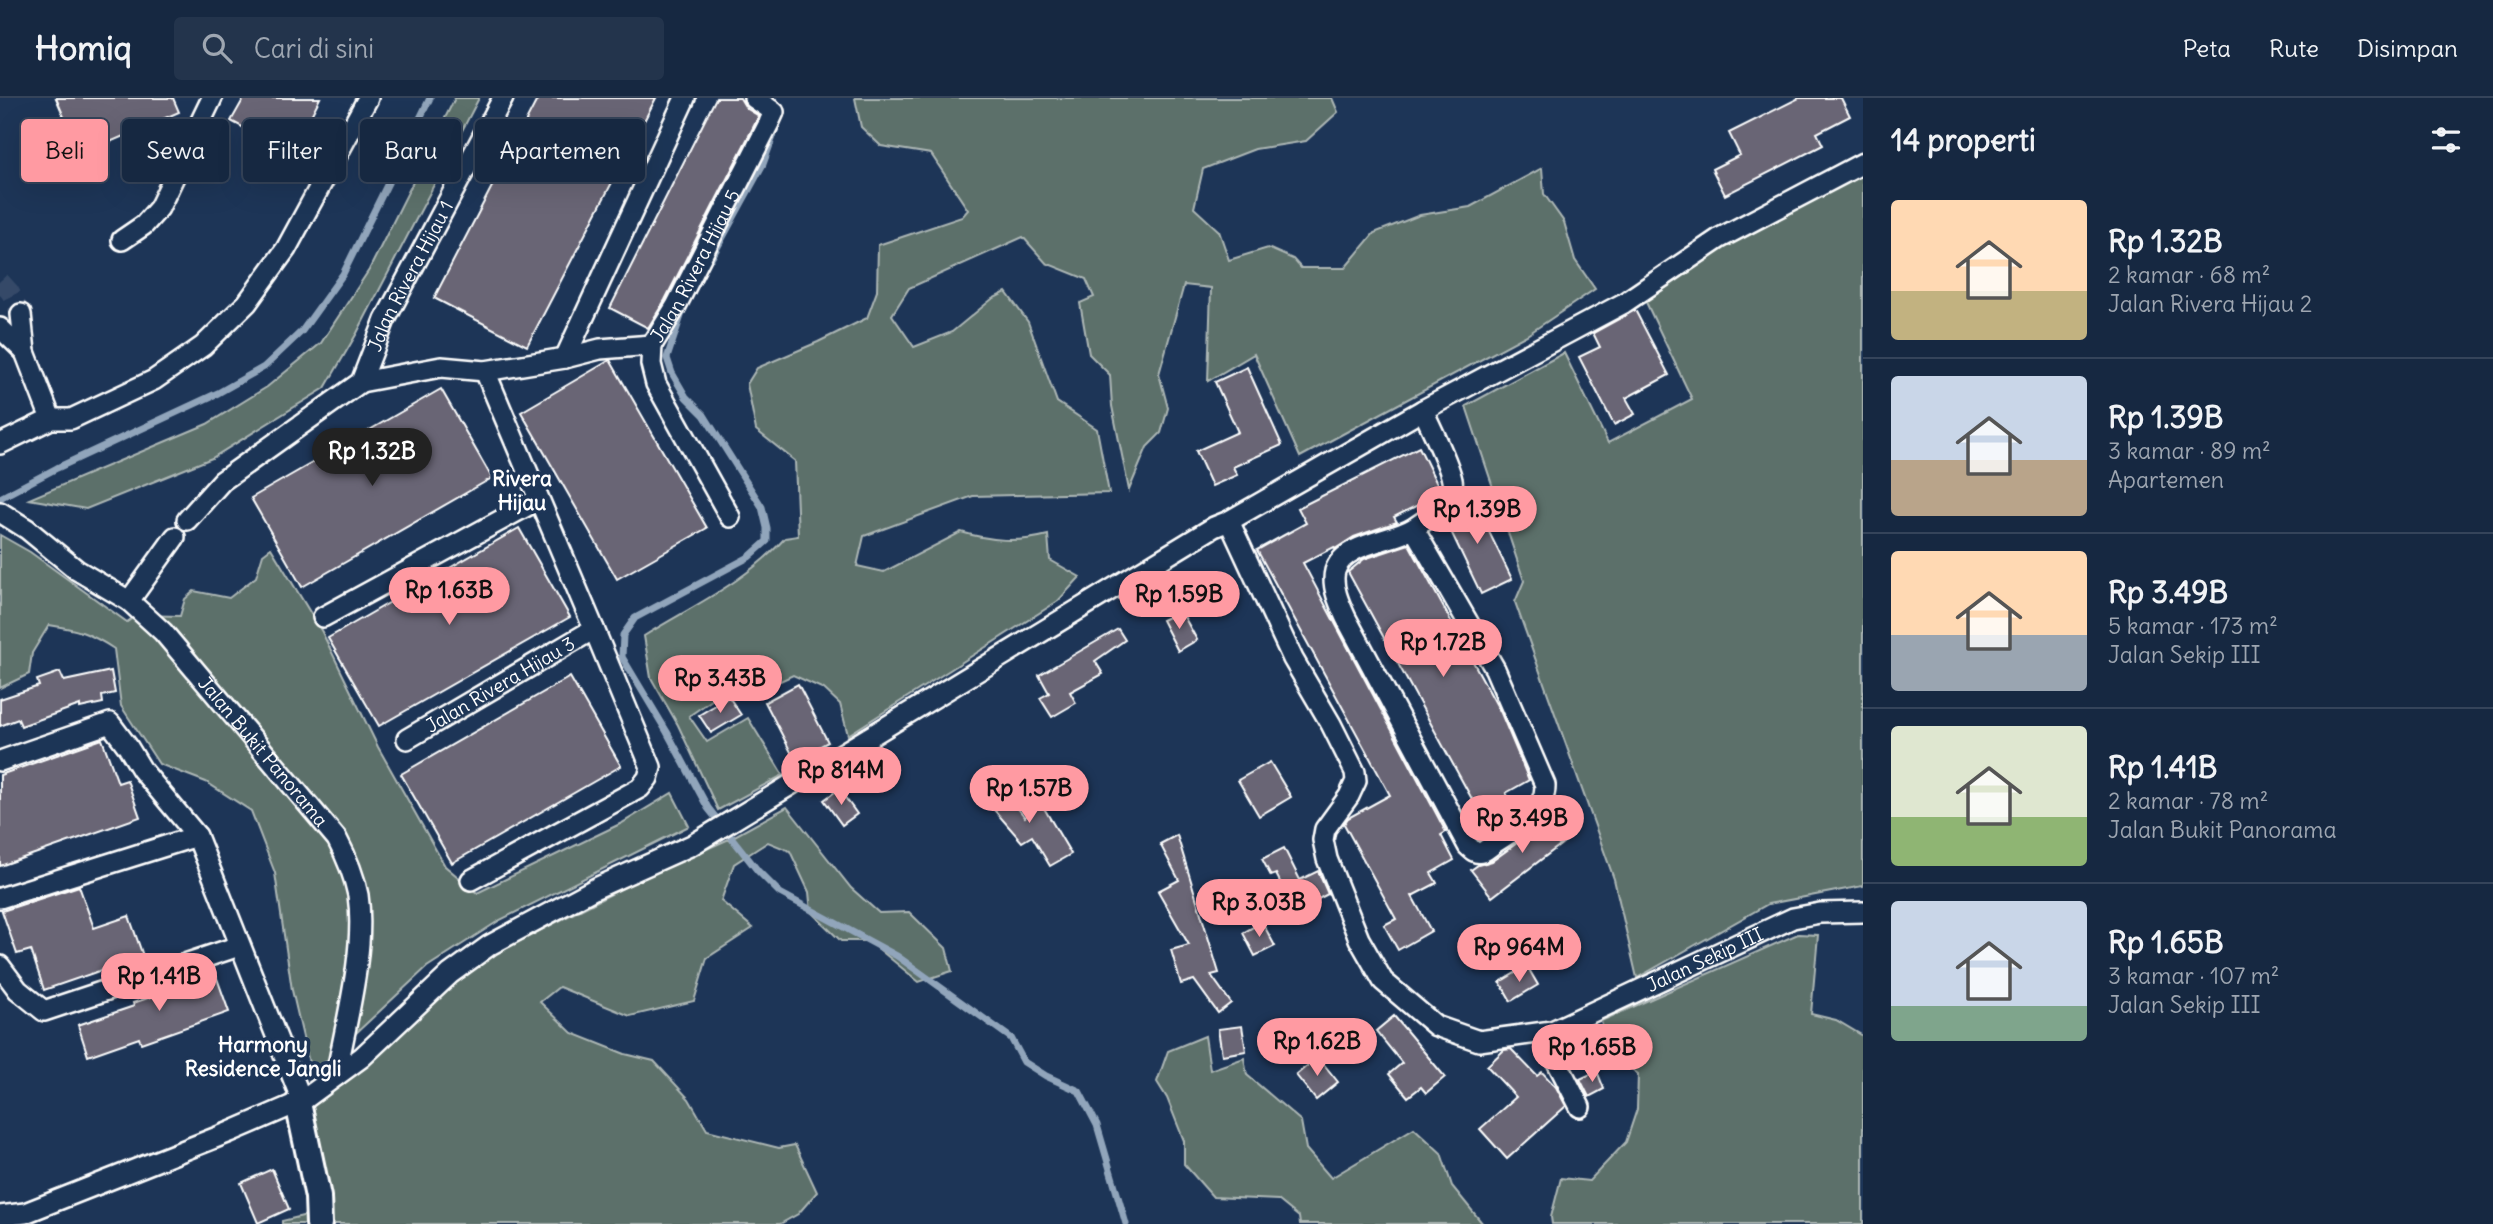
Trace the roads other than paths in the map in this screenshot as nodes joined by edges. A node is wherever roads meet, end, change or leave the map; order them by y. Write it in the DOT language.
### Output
graph roads {
  1 [pos="212,98"];
  2 [pos="368,98"];
  3 [pos="503,98"];
  4 [pos="685,98"];
  5 [pos="754,98"];
  6 [pos="1863,163"];
  7 [pos="122,240"];
  8 [pos="21,314"];
  9 [pos="0,328"];
  10 [pos="652,345"];
  11 [pos="25,352"];
  12 [pos="565,358"];
  13 [pos="485,371"];
  14 [pos="361,382"];
  15 [pos="1423,410"];
  16 [pos="51,419"];
  17 [pos="0,444"];
  18 [pos="538,500"];
  19 [pos="0,512"];
  20 [pos="730,517"];
  21 [pos="187,520"];
  22 [pos="1229,522"];
  23 [pos="1414,529"];
  24 [pos="175,537"];
  25 [pos="129,601"];
  26 [pos="323,617"];
  27 [pos="594,629"];
  28 [pos="407,739"];
  29 [pos="0,761"];
  30 [pos="197,836"];
  31 [pos="471,880"];
  32 [pos="0,898"];
  33 [pos="1863,912"];
  34 [pos="239,946"];
  35 [pos="0,966"];
  36 [pos="1552,1031"];
  37 [pos="336,1076"];
  38 [pos="300,1102"];
  39 [pos="1580,1107"];
  40 [pos="13,1219"];
  41 [pos="319,1224"];
  1 -- 7 [label="street"];
  2 -- 16 [label="street"];
  3 -- 14 [label="street, Jalan Rivera Hijau 1"];
  4 -- 12 [label="street"];
  5 -- 10 [label="street, Jalan Rivera Hijau 5"];
  6 -- 15 [label="street"];
  8 -- 11 [label="street"];
  9 -- 11 [label="street"];
  10 -- 12 [label="street, Jalan Rivera Hijau 1"];
  10 -- 20 [label="street, Jalan Rivera Hijau 5"];
  11 -- 16 [label="street"];
  12 -- 13 [label="street, Jalan Rivera Hijau 1"];
  13 -- 14 [label="street, Jalan Rivera Hijau 1"];
  13 -- 18 [label="street"];
  14 -- 21 [label="street, Jalan Rivera Hijau 1"];
  15 -- 22 [label="street"];
  15 -- 23 [label="street"];
  16 -- 17 [label="street"];
  18 -- 26 [label="street"];
  18 -- 27 [label="street"];
  19 -- 25 [label="street, Jalan Bukit Panorama"];
  22 -- 36 [label="street, Jalan Sekip III"];
  22 -- 37 [label="street"];
  23 -- 23 [label="street"];
  24 -- 25 [label="street"];
  25 -- 37 [label="street, Jalan Bukit Panorama"];
  27 -- 28 [label="street, Jalan Rivera Hijau 3"];
  27 -- 31 [label="street"];
  29 -- 30 [label="street"];
  30 -- 32 [label="street"];
  30 -- 34 [label="street"];
  33 -- 36 [label="street, Jalan Sekip III"];
  34 -- 35 [label="street"];
  34 -- 38 [label="street"];
  36 -- 39 [label="street"];
  37 -- 38 [label="street"];
  38 -- 40 [label="street"];
  38 -- 41 [label="street"];
}
